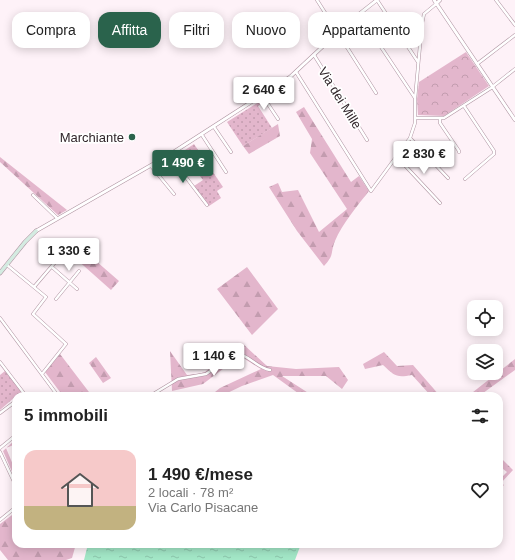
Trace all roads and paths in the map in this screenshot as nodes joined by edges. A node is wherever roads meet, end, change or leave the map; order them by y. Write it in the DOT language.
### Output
graph roads {
  1 [pos="317,0"];
  2 [pos="377,0"];
  3 [pos="434,0"];
  4 [pos="440,0"];
  5 [pos="496,0"];
  6 [pos="436,4"];
  7 [pos="325,12"];
  8 [pos="362,12"];
  9 [pos="515,25"];
  10 [pos="515,35"];
  11 [pos="321,48"];
  12 [pos="348,48"];
  13 [pos="381,48"];
  14 [pos="314,55"];
  15 [pos="418,62"];
  16 [pos="477,64"];
  17 [pos="515,69"];
  18 [pos="296,72"];
  19 [pos="492,87"];
  20 [pos="376,93"];
  21 [pos="262,95"];
  22 [pos="415,99"];
  23 [pos="464,106"];
  24 [pos="416,118"];
  25 [pos="440,118"];
  26 [pos="278,119"];
  27 [pos="515,120"];
  28 [pos="214,127"];
  29 [pos="202,135"];
  30 [pos="410,138"];
  31 [pos="367,140"];
  32 [pos="231,152"];
  33 [pos="459,152"];
  34 [pos="169,155"];
  35 [pos="397,157"];
  36 [pos="151,166"];
  37 [pos="226,172"];
  38 [pos="448,178"];
  39 [pos="465,179"];
  40 [pos="174,194"];
  41 [pos="33,195"];
  42 [pos="440,203"];
  43 [pos="207,205"];
  44 [pos="57,218"];
  45 [pos="36,231"];
  46 [pos="63,253"];
  47 [pos="7,265"];
  48 [pos="52,267"];
  49 [pos="79,271"];
  50 [pos="0,273"];
  51 [pos="70,282"];
  52 [pos="34,287"];
  53 [pos="77,288"];
  54 [pos="56,299"];
  55 [pos="0,318"];
  56 [pos="0,362"];
  57 [pos="270,370"];
  58 [pos="42,374"];
  59 [pos="22,392"];
  60 [pos="55,392"];
  61 [pos="157,392"];
  62 [pos="12,404"];
  63 [pos="0,413"];
  64 [pos="12,438"];
  65 [pos="12,439"];
  66 [pos="8,440"];
  67 [pos="0,448"];
  68 [pos="0,452"];
  69 [pos="12,478"];
  70 [pos="12,511"];
  71 [pos="0,519"];
  1 -- 7 [label="street"];
  2 -- 8 [label="street"];
  2 -- 15 [label="street"];
  3 -- 6 [label="street"];
  4 -- 6 [label="street"];
  5 -- 9 [label="street"];
  6 -- 15 [label="street"];
  6 -- 16 [label="street"];
  10 -- 16 [label="street"];
  11 -- 14 [label="street"];
  12 -- 20 [label="street"];
  13 -- 22 [label="street"];
  14 -- 18 [label="street"];
  14 -- 31 [label="street, Via dei Mille"];
  15 -- 22 [label="street"];
  16 -- 19 [label="street"];
  17 -- 19 [label="street"];
  18 -- 21 [label="street"];
  18 -- 35 [label="street"];
  19 -- 23 [label="street"];
  19 -- 27 [label="street"];
  21 -- 26 [label="street"];
  21 -- 28 [label="street"];
  22 -- 24 [label="street"];
  23 -- 25 [label="street"];
  23 -- 39 [label="street"];
  24 -- 25 [label="street"];
  24 -- 30 [label="street"];
  25 -- 33 [label="street"];
  28 -- 29 [label="street"];
  28 -- 32 [label="street"];
  29 -- 34 [label="street"];
  29 -- 37 [label="street"];
  30 -- 35 [label="street"];
  30 -- 38 [label="street"];
  34 -- 36 [label="street"];
  34 -- 43 [label="street"];
  35 -- 42 [label="street"];
  36 -- 40 [label="street"];
  36 -- 44 [label="street"];
  41 -- 44 [label="street"];
  44 -- 45 [label="street"];
  45 -- 47 [label="main road"];
  46 -- 48 [label="street"];
  47 -- 50 [label="main road"];
  47 -- 52 [label="street"];
  48 -- 51 [label="street"];
  48 -- 52 [label="street"];
  49 -- 51 [label="street"];
  51 -- 53 [label="street"];
  51 -- 54 [label="street"];
  52 -- 58 [label="street"];
  55 -- 58 [label="street"];
  56 -- 59 [label="street"];
  57 -- 61 [label="street"];
  58 -- 60 [label="street"];
  62 -- 63 [label="street"];
  64 -- 66 [label="street"];
  65 -- 66 [label="street"];
  66 -- 67 [label="street"];
  68 -- 69 [label="street"];
  70 -- 71 [label="street"];
}
